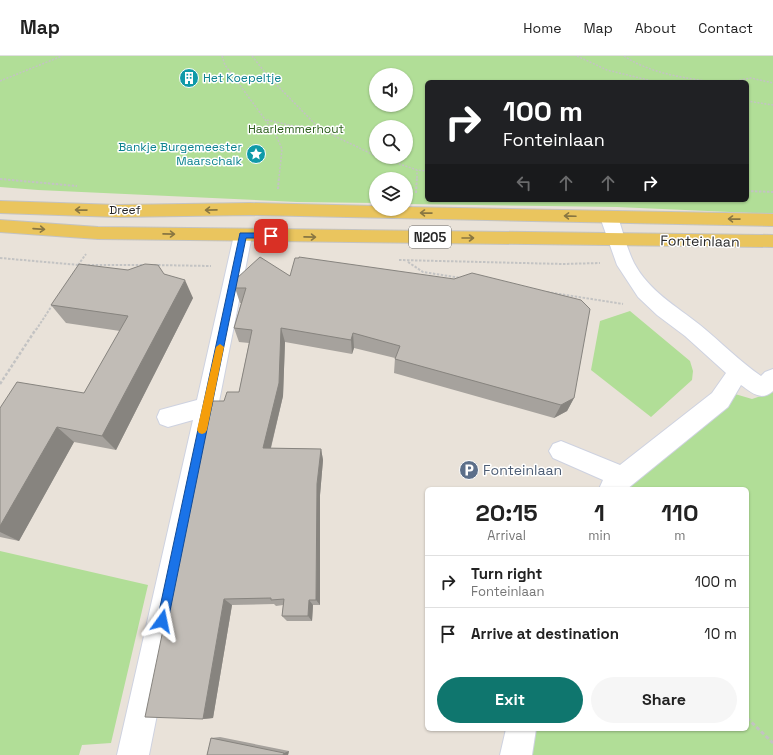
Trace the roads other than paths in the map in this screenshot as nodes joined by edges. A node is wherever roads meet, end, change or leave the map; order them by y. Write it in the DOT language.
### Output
graph roads {
  1 [pos="0,207"];
  2 [pos="250,209"];
  3 [pos="609,217"];
  4 [pos="773,220"];
  5 [pos="0,226"];
  6 [pos="617,240"];
  7 [pos="773,241"];
  8 [pos="240,251"];
  9 [pos="738,371"];
  10 [pos="773,378"];
  11 [pos="206,408"];
  12 [pos="168,417"];
  13 [pos="561,451"];
  14 [pos="617,483"];
  15 [pos="521,731"];
  16 [pos="133,755"];
  17 [pos="516,755"];
  2 -- 1 [label="main road, Dreef / N205, one-way"];
  3 -- 2 [label="main road, Fonteinlaan / N205, one-way"];
  4 -- 3 [label="main road, Fonteinlaan / N205, one-way"];
  3 -- 6 [label="street"];
  5 -- 8 [label="main road, Dreef / N205, one-way"];
  6 -- 7 [label="main road, Fonteinlaan / N205"];
  8 -- 6 [label="main road, Fonteinlaan / N205, one-way"];
  6 -- 9 [label="street"];
  8 -- 11 [label="street"];
  9 -- 10 [label="street"];
  9 -- 14 [label="street"];
  11 -- 12 [label="street"];
  11 -- 16 [label="street"];
  13 -- 14 [label="street"];
  15 -- 17 [label="street"];
}
